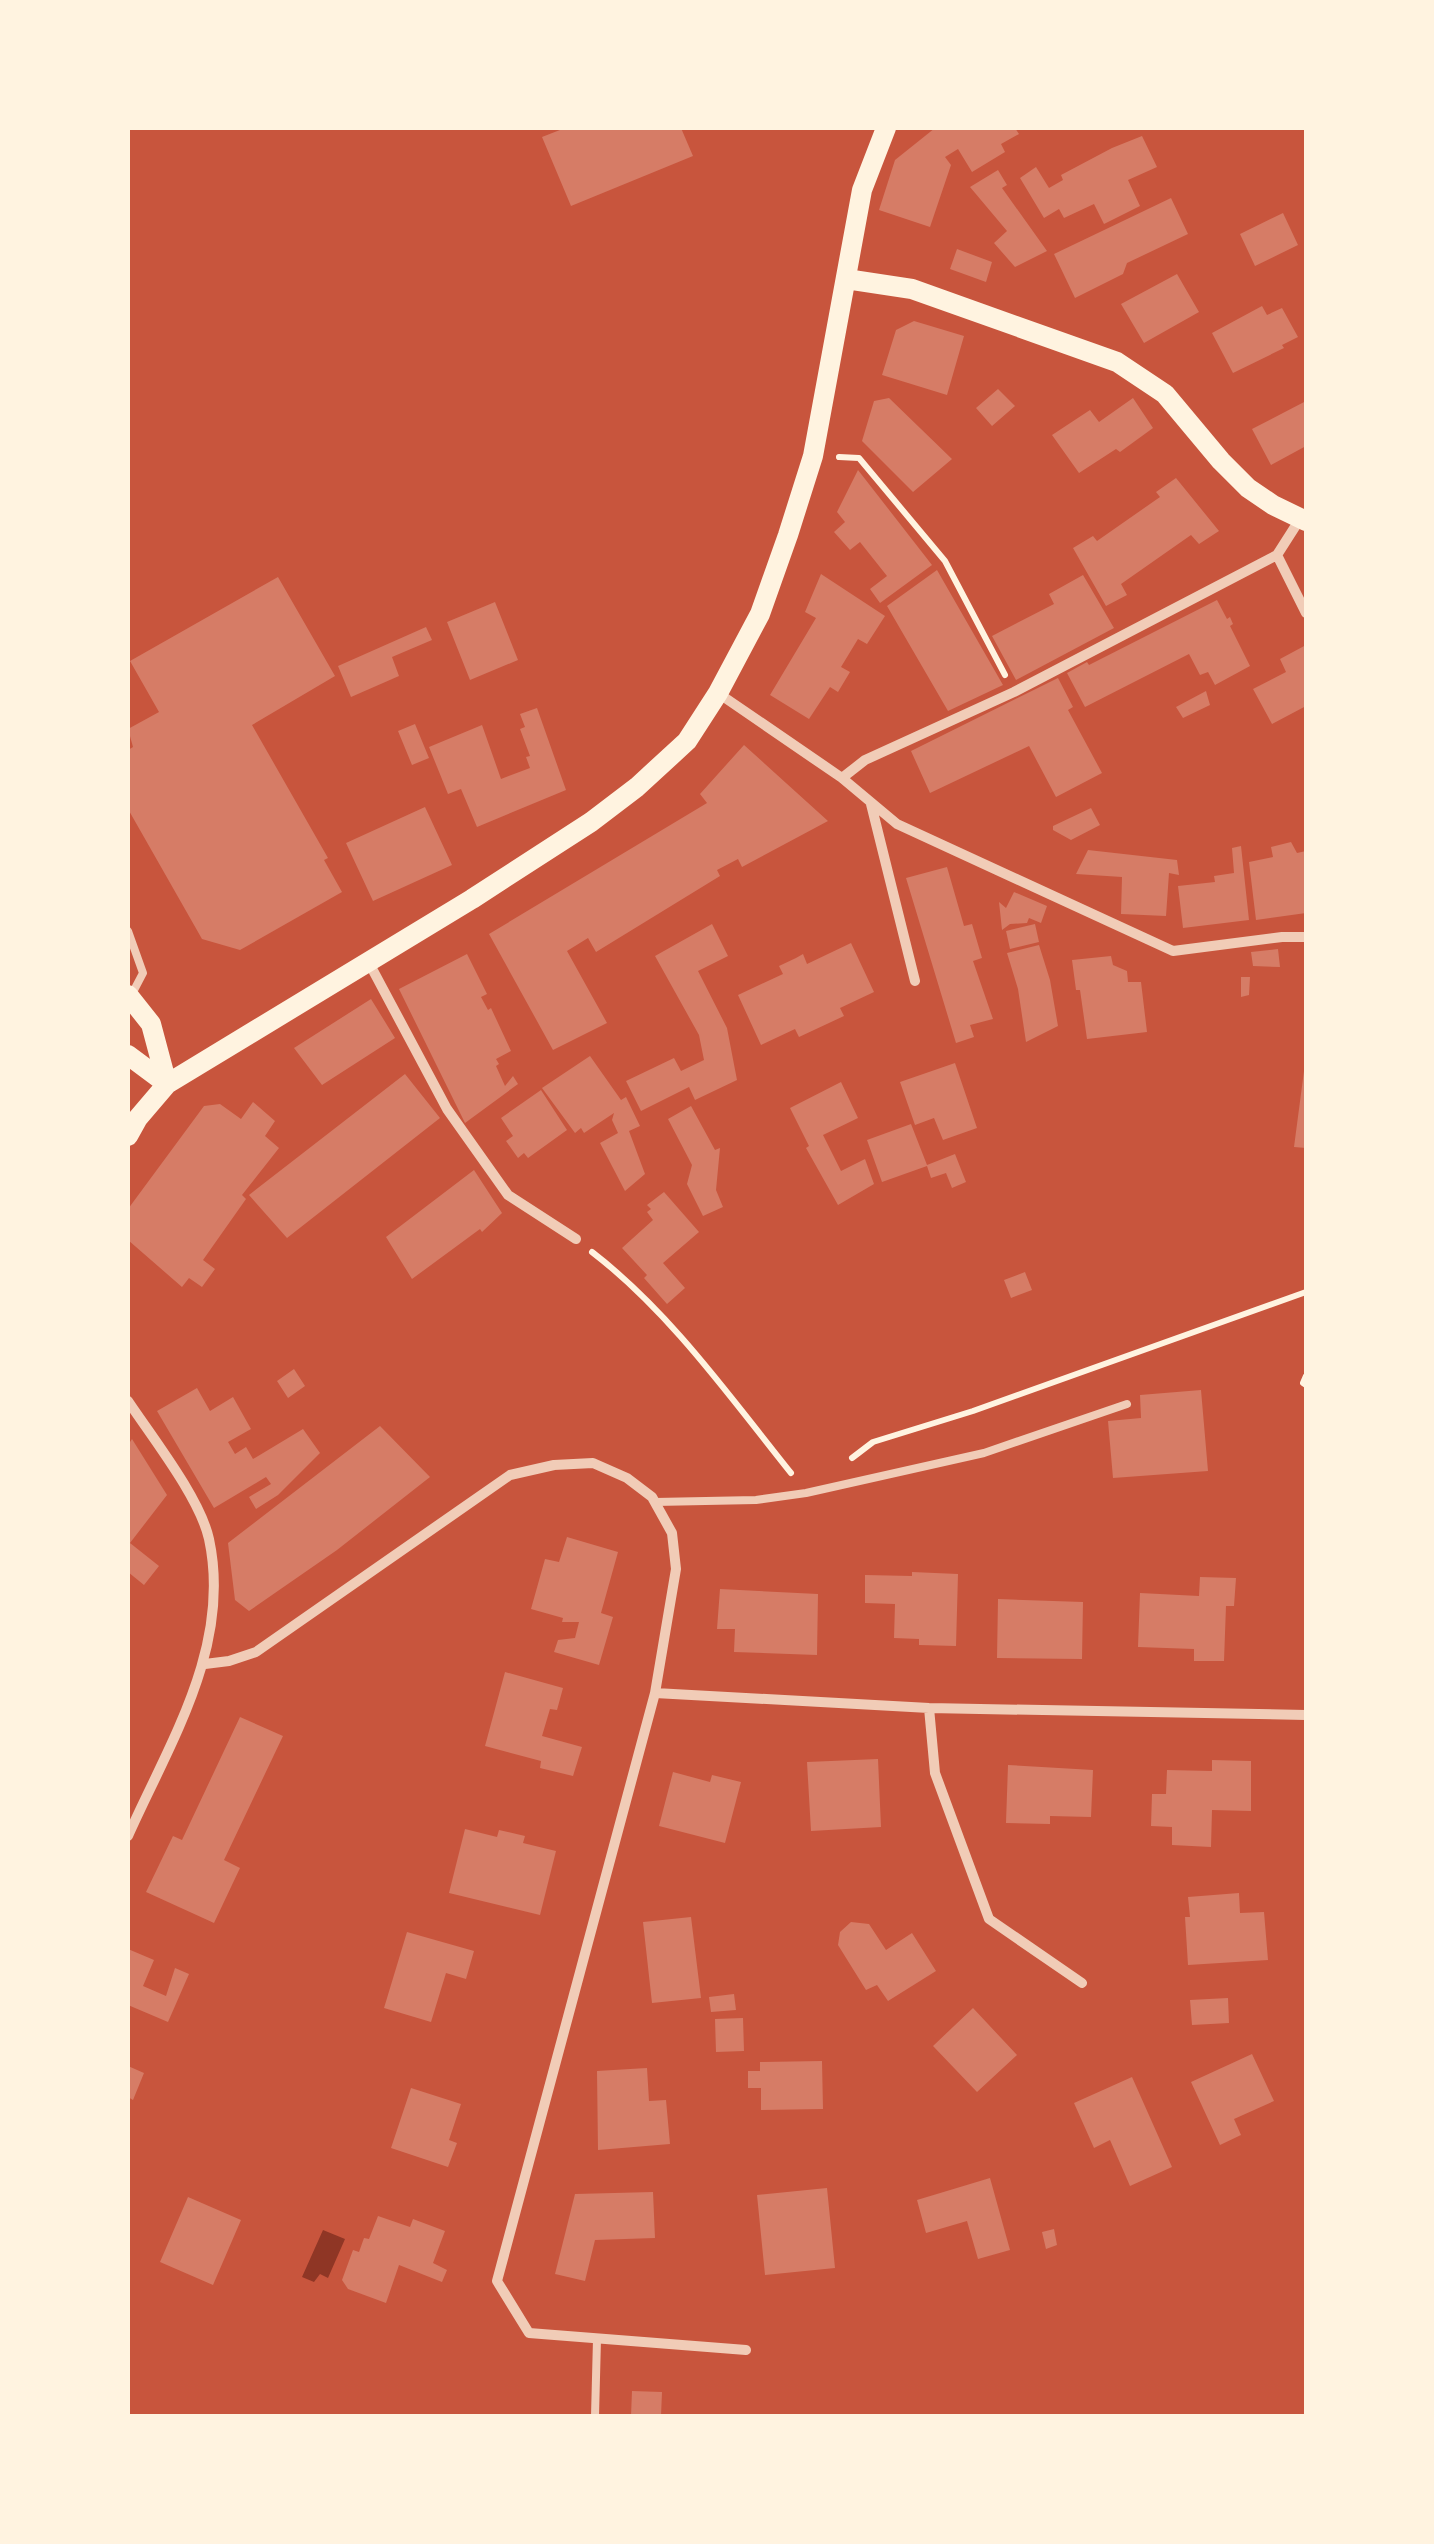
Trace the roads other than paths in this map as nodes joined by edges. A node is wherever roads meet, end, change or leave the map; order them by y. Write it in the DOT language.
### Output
graph roads {
  1 [pos="886,128"];
  2 [pos="846,278"];
  3 [pos="1303,520"];
  4 [pos="1277,555"];
  5 [pos="1306,613"];
  6 [pos="718,693"];
  7 [pos="842,778"];
  8 [pos="871,804"];
  9 [pos="128,931"];
  10 [pos="1306,937"];
  11 [pos="368,960"];
  12 [pos="915,980"];
  13 [pos="129,997"];
  14 [pos="128,1055"];
  15 [pos="168,1084"];
  16 [pos="128,1136"];
  17 [pos="576,1239"];
  18 [pos="128,1401"];
  19 [pos="1127,1404"];
  20 [pos="655,1502"];
  21 [pos="205,1664"];
  22 [pos="656,1693"];
  23 [pos="929,1708"];
  24 [pos="1306,1715"];
  25 [pos="128,1836"];
  26 [pos="1082,1982"];
  27 [pos="597,2339"];
  28 [pos="746,2350"];
  29 [pos="595,2416"];
  1 -- 2 [label="main road"];
  2 -- 3 [label="main road"];
  2 -- 6 [label="main road"];
  3 -- 4 [label="street"];
  4 -- 5 [label="street"];
  4 -- 7 [label="street"];
  6 -- 7 [label="street"];
  6 -- 11 [label="main road"];
  7 -- 8 [label="street"];
  8 -- 10 [label="street"];
  8 -- 12 [label="street"];
  9 -- 13 [label="lane"];
  11 -- 15 [label="main road"];
  11 -- 17 [label="street"];
  13 -- 15 [label="main road"];
  14 -- 15 [label="main road"];
  15 -- 16 [label="main road"];
  18 -- 21 [label="street"];
  19 -- 20 [label="lane"];
  20 -- 21 [label="street"];
  20 -- 22 [label="street"];
  21 -- 25 [label="street"];
  22 -- 23 [label="street"];
  22 -- 27 [label="street"];
  23 -- 24 [label="street"];
  23 -- 26 [label="street"];
  27 -- 28 [label="street"];
  27 -- 29 [label="lane"];
}
